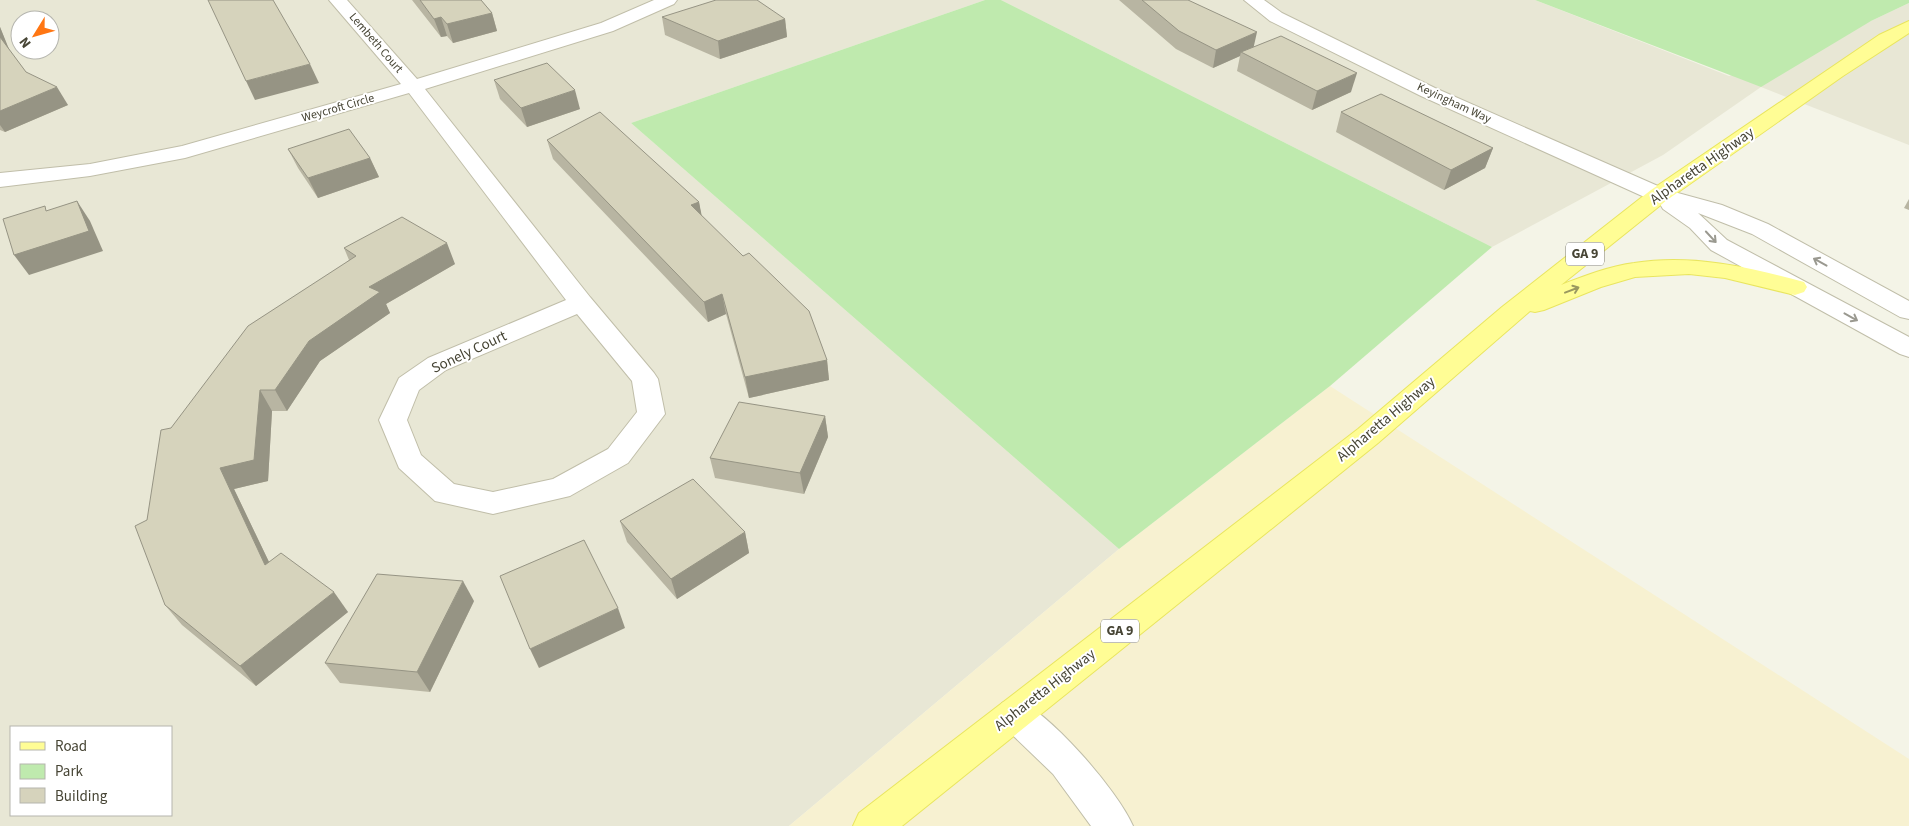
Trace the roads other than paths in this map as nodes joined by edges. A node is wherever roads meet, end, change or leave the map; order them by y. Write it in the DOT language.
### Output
graph roads {
  1 [pos="338,0"];
  2 [pos="668,0"];
  3 [pos="1254,0"];
  4 [pos="1909,26"];
  5 [pos="413,86"];
  6 [pos="0,180"];
  7 [pos="1659,195"];
  8 [pos="1795,287"];
  9 [pos="581,303"];
  10 [pos="1909,311"];
  11 [pos="1511,313"];
  12 [pos="1909,348"];
  13 [pos="1014,714"];
  14 [pos="872,826"];
  15 [pos="1114,826"];
  1 -- 5 [label="street, Lembeth Court"];
  2 -- 5 [label="street, Weycroft Circle"];
  3 -- 7 [label="street, Keyingham Way"];
  4 -- 7 [label="main road, Alpharetta Highway / GA 9"];
  5 -- 6 [label="street, Weycroft Circle"];
  5 -- 9 [label="street, Sonely Court"];
  7 -- 8 [label="street, one-way"];
  10 -- 7 [label="street, one-way"];
  7 -- 11 [label="main road, Alpharetta Highway / GA 9"];
  11 -- 8 [label="main road, one-way"];
  8 -- 12 [label="street, one-way"];
  9 -- 9 [label="street, Sonely Court"];
  11 -- 13 [label="main road, Alpharetta Highway / GA 9"];
  13 -- 14 [label="main road, Alpharetta Highway / GA 9"];
  13 -- 15 [label="street"];
}
